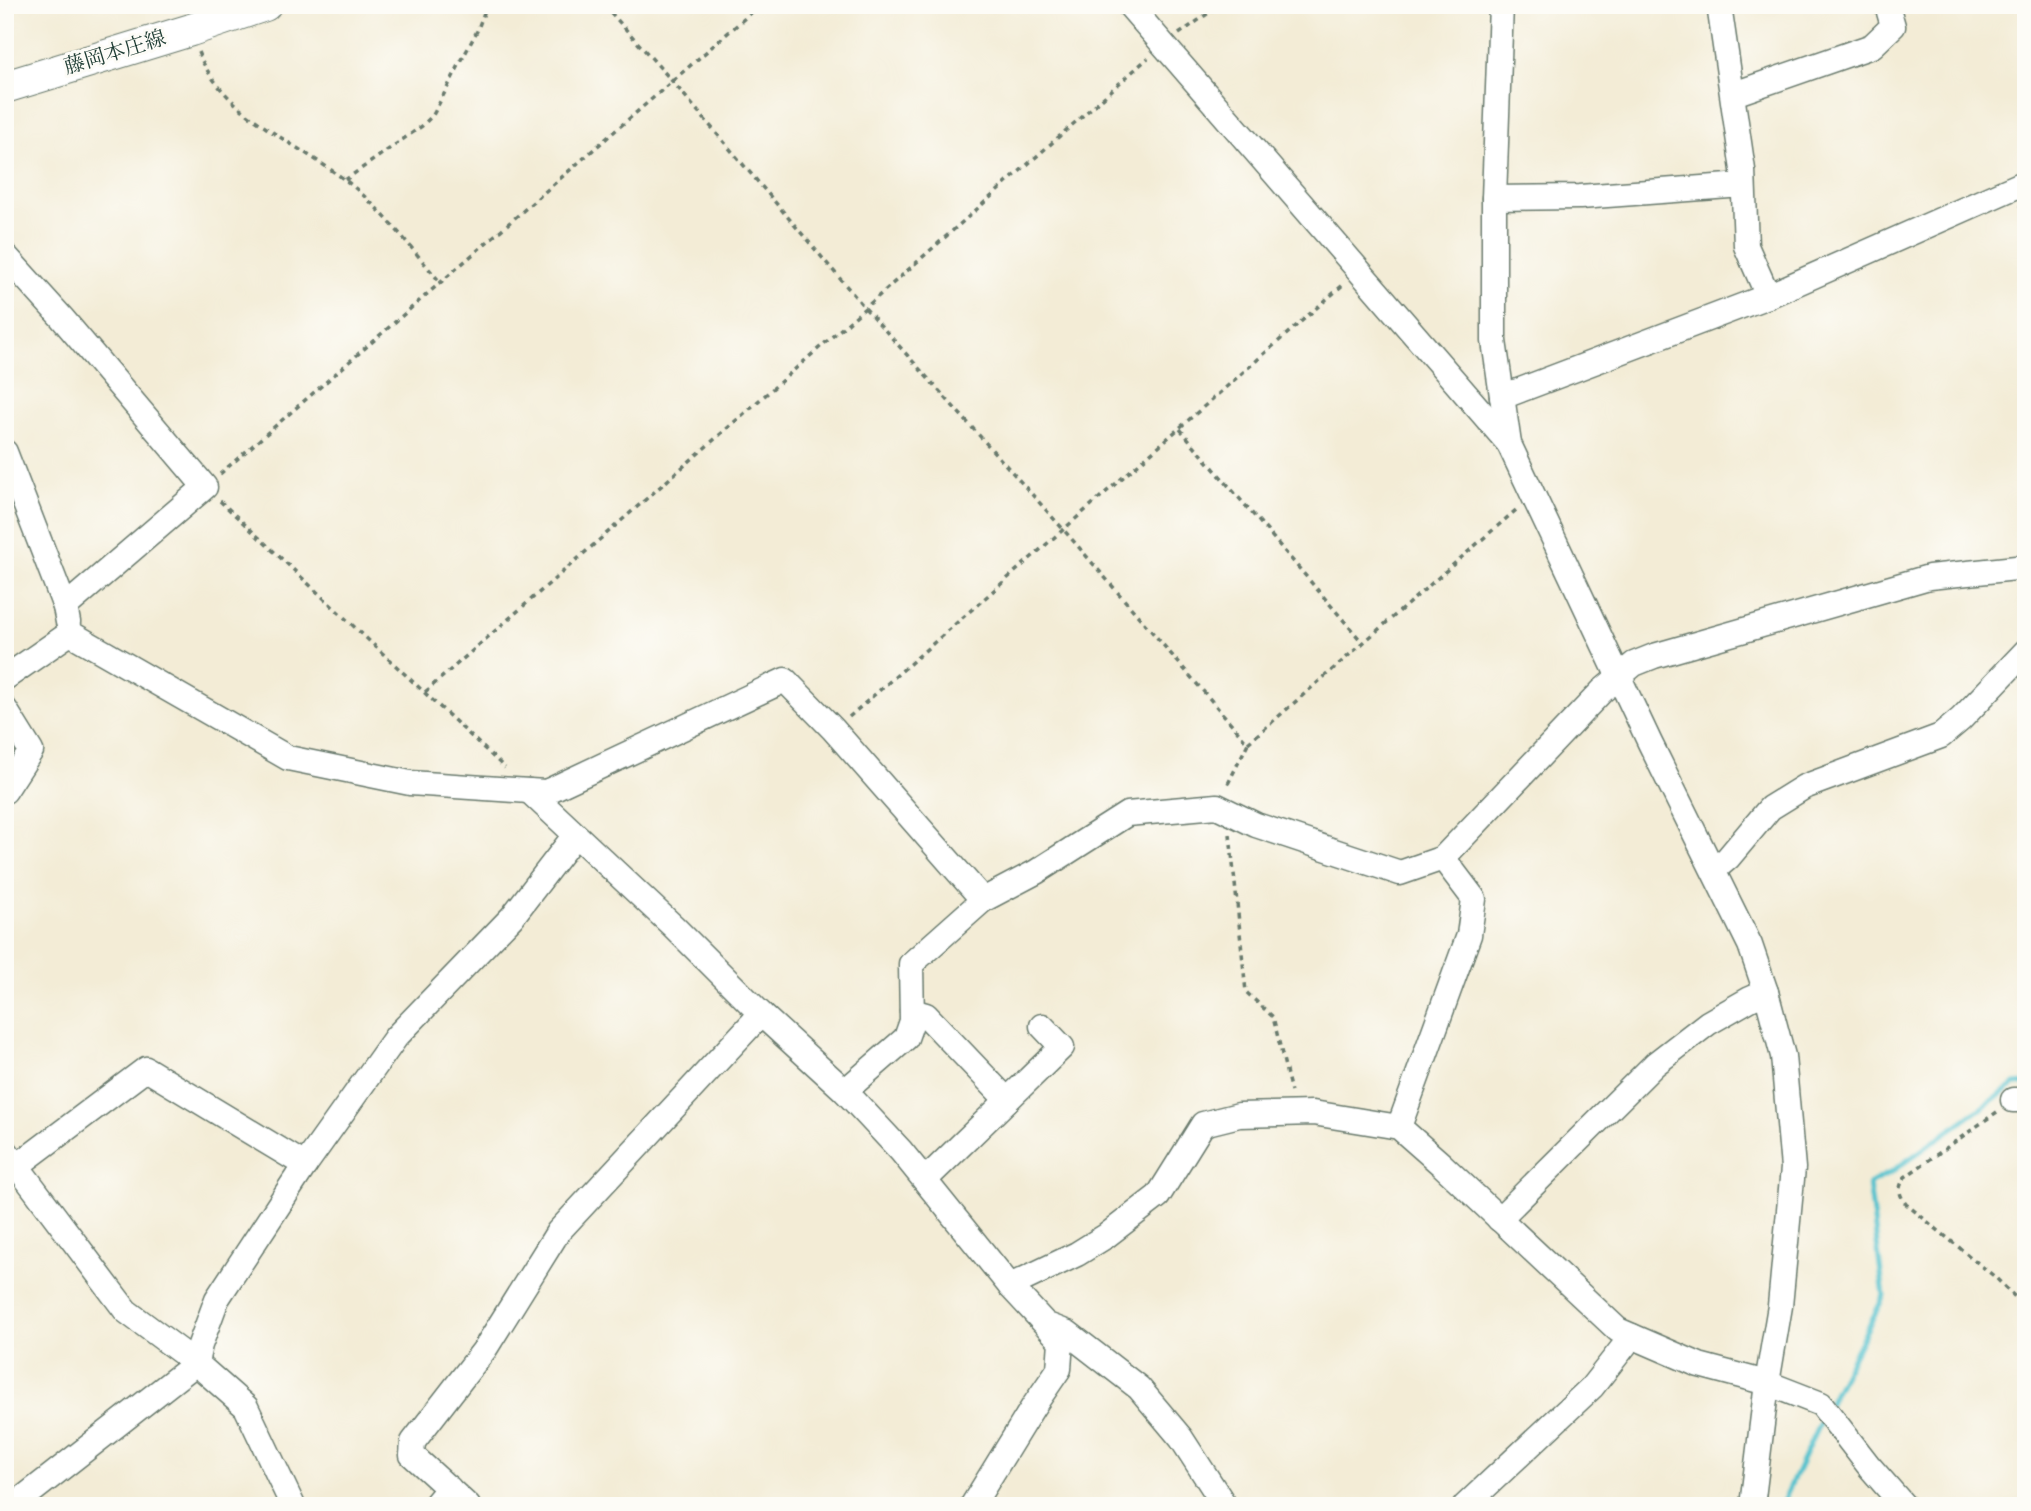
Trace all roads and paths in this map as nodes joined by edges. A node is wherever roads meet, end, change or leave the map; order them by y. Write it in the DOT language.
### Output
graph roads {
  1 [pos="265,5"];
  2 [pos="487,5"];
  3 [pos="604,5"];
  4 [pos="760,5"];
  5 [pos="1129,5"];
  6 [pos="1220,5"];
  7 [pos="1502,5"];
  8 [pos="1719,5"];
  9 [pos="1887,5"];
  10 [pos="191,30"];
  11 [pos="1163,44"];
  12 [pos="673,82"];
  13 [pos="5,87"];
  14 [pos="1734,94"];
  15 [pos="345,180"];
  16 [pos="2026,182"];
  17 [pos="1743,185"];
  18 [pos="1494,198"];
  19 [pos="5,256"];
  20 [pos="1359,271"];
  21 [pos="440,282"];
  22 [pos="1768,296"];
  23 [pos="865,308"];
  24 [pos="1502,397"];
  25 [pos="1179,429"];
  26 [pos="1509,444"];
  27 [pos="5,453"];
  28 [pos="205,487"];
  29 [pos="1533,495"];
  30 [pos="1063,529"];
  31 [pos="2026,567"];
  32 [pos="65,607"];
  33 [pos="1589,615"];
  34 [pos="70,633"];
  35 [pos="1363,643"];
  36 [pos="2026,651"];
  37 [pos="1654,656"];
  38 [pos="1619,676"];
  39 [pos="5,678"];
  40 [pos="425,692"];
  41 [pos="5,709"];
  42 [pos="833,730"];
  43 [pos="1248,743"];
  44 [pos="5,791"];
  45 [pos="529,791"];
  46 [pos="1222,809"];
  47 [pos="575,835"];
  48 [pos="1443,858"];
  49 [pos="1714,870"];
  50 [pos="983,900"];
  51 [pos="1766,992"];
  52 [pos="912,1011"];
  53 [pos="761,1013"];
  54 [pos="1042,1026"];
  55 [pos="845,1091"];
  56 [pos="1007,1100"];
  57 [pos="2019,1100"];
  58 [pos="1296,1113"];
  59 [pos="1399,1128"];
  60 [pos="11,1158"];
  61 [pos="305,1165"];
  62 [pos="925,1180"];
  63 [pos="1499,1219"];
  64 [pos="1010,1286"];
  65 [pos="2026,1308"];
  66 [pos="1045,1324"];
  67 [pos="1632,1336"];
  68 [pos="196,1363"];
  69 [pos="1767,1383"];
  70 [pos="441,1497"];
  71 [pos="13,1506"];
  72 [pos="293,1506"];
  73 [pos="468,1506"];
  74 [pos="972,1506"];
  75 [pos="1225,1506"];
  76 [pos="1465,1506"];
  77 [pos="1752,1506"];
  78 [pos="1904,1506"];
  1 -- 10 [label="main road, 藤岡本庄線"];
  2 -- 15 [label="path"];
  3 -- 12 [label="path"];
  4 -- 12 [label="path"];
  5 -- 11 [label="street"];
  6 -- 11 [label="path"];
  7 -- 18 [label="street"];
  8 -- 14 [label="street"];
  9 -- 14 [label="street"];
  10 -- 13 [label="main road, 藤岡本庄線"];
  10 -- 15 [label="path"];
  11 -- 20 [label="street"];
  11 -- 23 [label="path"];
  12 -- 21 [label="path"];
  12 -- 23 [label="path"];
  14 -- 17 [label="street"];
  15 -- 21 [label="path"];
  16 -- 22 [label="street"];
  17 -- 18 [label="street"];
  17 -- 22 [label="street"];
  18 -- 24 [label="street"];
  19 -- 28 [label="street"];
  20 -- 25 [label="path"];
  20 -- 26 [label="street"];
  21 -- 28 [label="path"];
  22 -- 24 [label="street"];
  23 -- 30 [label="path"];
  23 -- 40 [label="path"];
  24 -- 26 [label="street"];
  25 -- 30 [label="path"];
  25 -- 35 [label="path"];
  26 -- 29 [label="street"];
  27 -- 32 [label="street"];
  28 -- 32 [label="street"];
  28 -- 40 [label="path"];
  29 -- 33 [label="street"];
  29 -- 35 [label="path"];
  30 -- 42 [label="path"];
  30 -- 43 [label="path"];
  31 -- 37 [label="street"];
  32 -- 34 [label="street"];
  33 -- 37 [label="street"];
  33 -- 38 [label="street"];
  34 -- 39 [label="street"];
  34 -- 45 [label="street"];
  35 -- 43 [label="path"];
  36 -- 49 [label="street"];
  37 -- 38 [label="street"];
  38 -- 48 [label="street"];
  38 -- 49 [label="street"];
  40 -- 45 [label="path"];
  41 -- 44 [label="street"];
  42 -- 45 [label="street"];
  42 -- 50 [label="street"];
  43 -- 46 [label="path"];
  45 -- 47 [label="street"];
  46 -- 48 [label="street"];
  46 -- 50 [label="street"];
  46 -- 58 [label="path"];
  47 -- 53 [label="street"];
  47 -- 61 [label="street"];
  48 -- 59 [label="street"];
  49 -- 51 [label="street"];
  50 -- 52 [label="street"];
  51 -- 63 [label="street"];
  51 -- 69 [label="street"];
  52 -- 55 [label="street"];
  52 -- 56 [label="street"];
  53 -- 55 [label="street"];
  53 -- 70 [label="street"];
  54 -- 56 [label="street"];
  55 -- 62 [label="street"];
  56 -- 62 [label="street"];
  57 -- 65 [label="path"];
  58 -- 59 [label="street"];
  58 -- 64 [label="street"];
  59 -- 63 [label="street"];
  60 -- 61 [label="street"];
  60 -- 68 [label="street"];
  61 -- 68 [label="street"];
  62 -- 64 [label="street"];
  63 -- 67 [label="street"];
  64 -- 66 [label="street"];
  66 -- 74 [label="street"];
  66 -- 75 [label="street"];
  67 -- 69 [label="street"];
  67 -- 76 [label="street"];
  68 -- 71 [label="street"];
  68 -- 72 [label="street"];
  69 -- 77 [label="street"];
  69 -- 78 [label="street"];
  70 -- 73 [label="street"];
}
